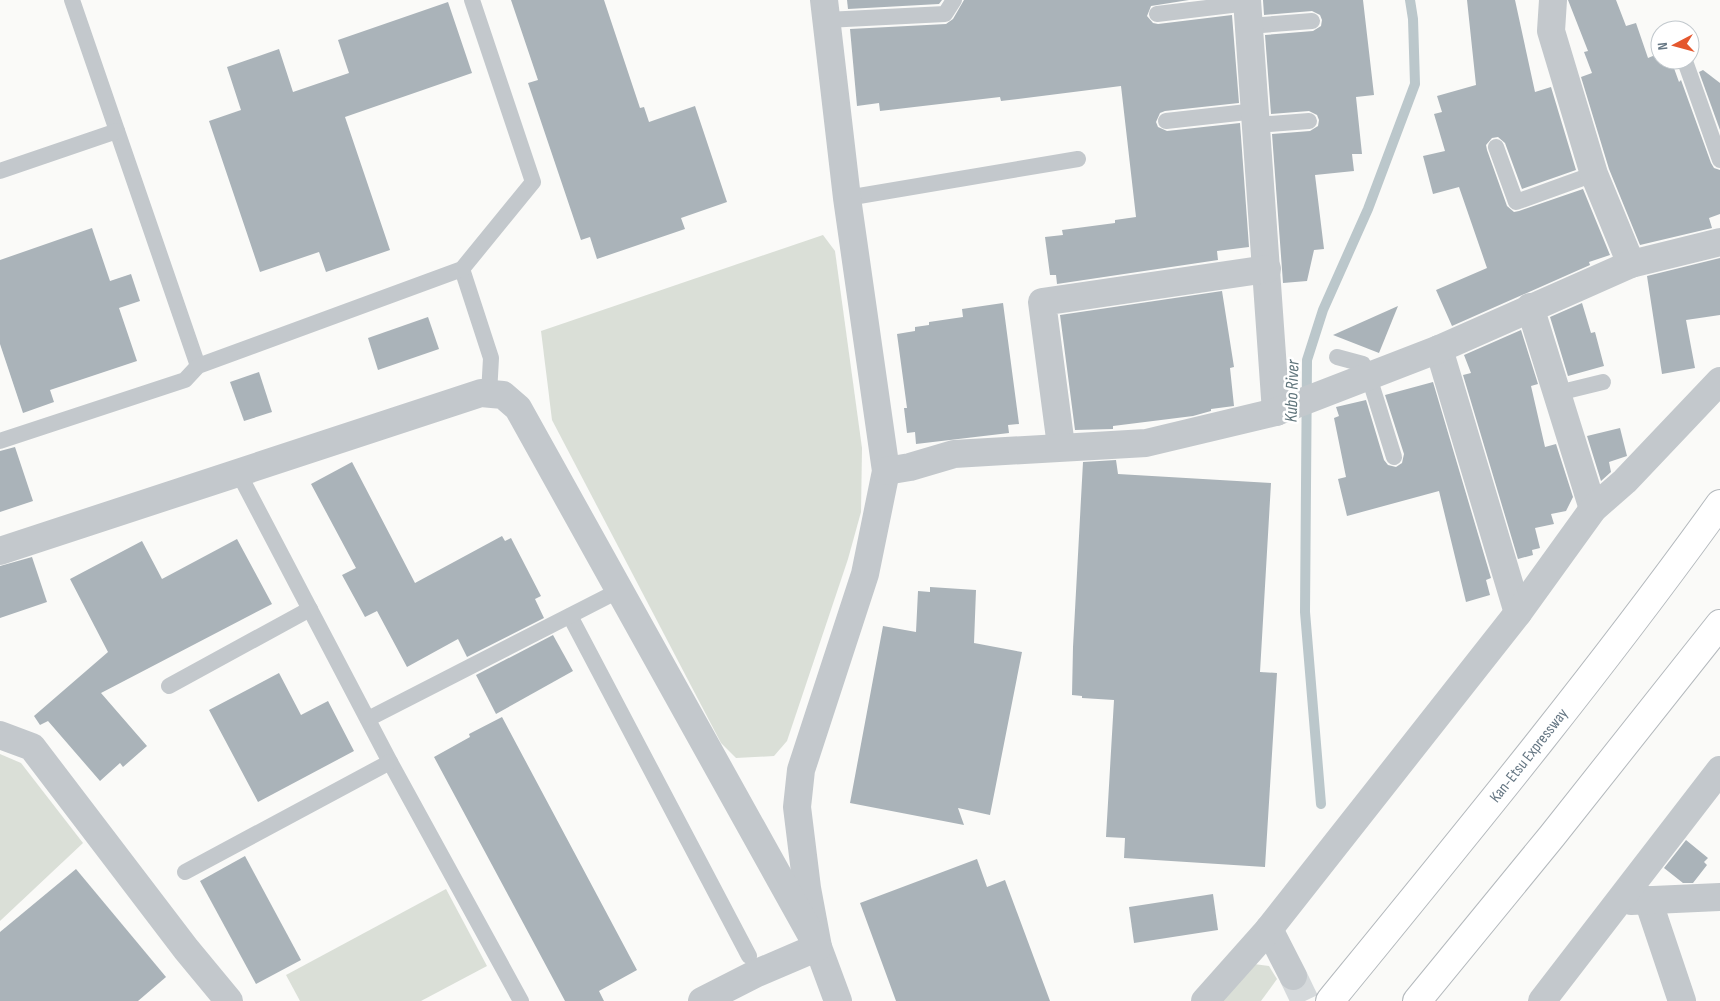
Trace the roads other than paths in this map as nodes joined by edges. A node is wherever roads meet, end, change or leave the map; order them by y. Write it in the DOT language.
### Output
graph roads {
  1 [pos="72,0"];
  2 [pos="472,0"];
  3 [pos="954,0"];
  4 [pos="1553,0"];
  5 [pos="825,10"];
  6 [pos="1248,10"];
  7 [pos="1157,14"];
  8 [pos="1312,21"];
  9 [pos="1688,70"];
  10 [pos="1257,118"];
  11 [pos="1166,121"];
  12 [pos="1309,121"];
  13 [pos="117,131"];
  14 [pos="1496,147"];
  15 [pos="1078,159"];
  16 [pos="1720,160"];
  17 [pos="0,171"];
  18 [pos="1594,174"];
  19 [pos="847,198"];
  20 [pos="1720,242"];
  21 [pos="1631,264"];
  22 [pos="462,269"];
  23 [pos="1267,269"];
  24 [pos="1530,307"];
  25 [pos="1439,349"];
  26 [pos="1337,356"];
  27 [pos="198,366"];
  28 [pos="1370,377"];
  29 [pos="1720,381"];
  30 [pos="1604,382"];
  31 [pos="1558,393"];
  32 [pos="489,394"];
  33 [pos="1276,412"];
  34 [pos="0,441"];
  35 [pos="1061,446"];
  36 [pos="1394,456"];
  37 [pos="886,471"];
  38 [pos="238,472"];
  39 [pos="1720,504"];
  40 [pos="1593,509"];
  41 [pos="0,551"];
  42 [pos="620,590"];
  43 [pos="310,610"];
  44 [pos="1518,613"];
  45 [pos="570,616"];
  46 [pos="1720,624"];
  47 [pos="169,686"];
  48 [pos="368,719"];
  49 [pos="0,735"];
  50 [pos="390,762"];
  51 [pos="1720,770"];
  52 [pos="185,872"];
  53 [pos="1720,897"];
  54 [pos="1648,900"];
  55 [pos="1619,902"];
  56 [pos="1269,929"];
  57 [pos="818,947"];
  58 [pos="749,956"];
  59 [pos="1293,976"];
  60 [pos="228,1001"];
  61 [pos="520,1001"];
  62 [pos="702,1001"];
  63 [pos="838,1001"];
  64 [pos="1205,1001"];
  65 [pos="1330,1001"];
  66 [pos="1417,1001"];
  67 [pos="1542,1001"];
  68 [pos="1682,1001"];
  1 -- 13 [label="lane"];
  2 -- 22 [label="lane"];
  3 -- 5 [label="lane"];
  4 -- 18 [label="street"];
  5 -- 19 [label="street"];
  6 -- 7 [label="lane"];
  6 -- 8 [label="lane"];
  6 -- 10 [label="street"];
  9 -- 16 [label="lane"];
  10 -- 11 [label="lane"];
  10 -- 12 [label="lane"];
  10 -- 23 [label="street"];
  13 -- 17 [label="lane"];
  13 -- 27 [label="lane"];
  14 -- 18 [label="lane"];
  15 -- 19 [label="lane"];
  18 -- 21 [label="street"];
  19 -- 37 [label="street"];
  20 -- 21 [label="street"];
  21 -- 24 [label="street"];
  22 -- 27 [label="lane"];
  22 -- 32 [label="lane"];
  23 -- 33 [label="street"];
  23 -- 35 [label="street"];
  24 -- 25 [label="street"];
  24 -- 31 [label="street"];
  25 -- 28 [label="street"];
  25 -- 44 [label="street"];
  26 -- 28 [label="lane"];
  27 -- 34 [label="lane"];
  28 -- 33 [label="street"];
  28 -- 36 [label="lane"];
  29 -- 40 [label="street"];
  30 -- 31 [label="lane"];
  31 -- 40 [label="street"];
  32 -- 38 [label="street"];
  32 -- 42 [label="street"];
  33 -- 35 [label="street"];
  35 -- 37 [label="street"];
  37 -- 57 [label="street"];
  38 -- 41 [label="street"];
  38 -- 43 [label="lane"];
  39 -- 65 [label="highway, Kan-Etsu Expressway"];
  40 -- 44 [label="street"];
  42 -- 45 [label="lane"];
  42 -- 57 [label="street"];
  43 -- 47 [label="lane"];
  43 -- 48 [label="lane"];
  44 -- 56 [label="street"];
  45 -- 48 [label="lane"];
  45 -- 58 [label="lane"];
  46 -- 66 [label="highway"];
  48 -- 50 [label="lane"];
  49 -- 60 [label="street"];
  50 -- 52 [label="lane"];
  50 -- 61 [label="lane"];
  51 -- 55 [label="street"];
  53 -- 54 [label="street"];
  54 -- 55 [label="street"];
  54 -- 68 [label="street"];
  55 -- 67 [label="street"];
  56 -- 59 [label="street"];
  56 -- 64 [label="street"];
  57 -- 62 [label="street"];
  57 -- 63 [label="street"];
}
